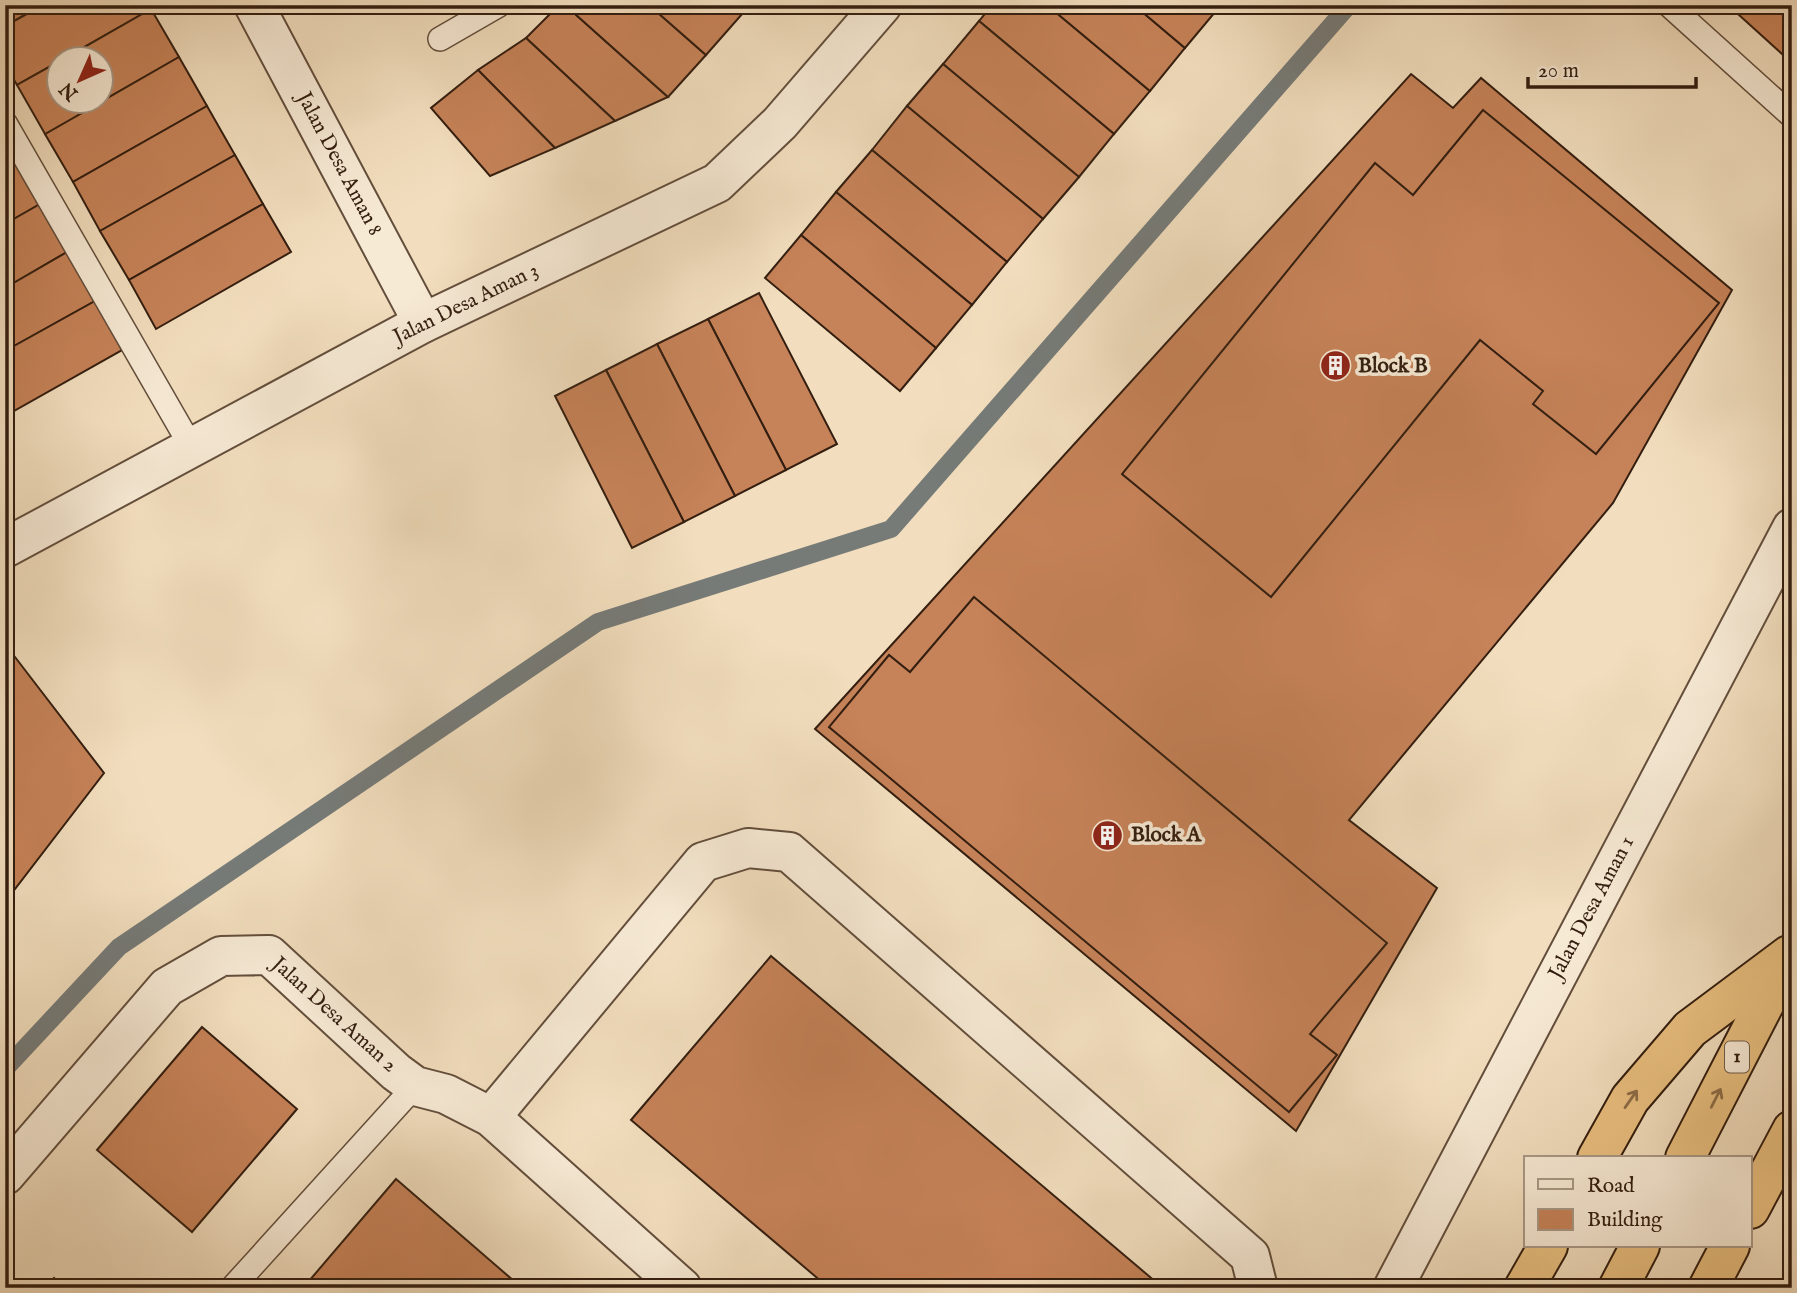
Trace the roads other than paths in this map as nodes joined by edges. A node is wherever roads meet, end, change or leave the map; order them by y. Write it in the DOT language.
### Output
graph roads {
  1 [pos="254,5"];
  2 [pos="499,5"];
  3 [pos="882,5"];
  4 [pos="1669,5"];
  5 [pos="440,39"];
  6 [pos="1792,116"];
  7 [pos="5,122"];
  8 [pos="423,323"];
  9 [pos="192,448"];
  10 [pos="1792,528"];
  11 [pos="5,548"];
  12 [pos="1791,953"];
  13 [pos="415,1086"];
  14 [pos="491,1117"];
  15 [pos="1792,1130"];
  16 [pos="1598,1156"];
  17 [pos="1686,1156"];
  18 [pos="5,1175"];
  19 [pos="1752,1205"];
  20 [pos="1547,1248"];
  21 [pos="1639,1248"];
  22 [pos="1729,1248"];
  23 [pos="232,1288"];
  24 [pos="681,1288"];
  25 [pos="1258,1288"];
  26 [pos="1393,1288"];
  27 [pos="1524,1288"];
  28 [pos="1618,1288"];
  29 [pos="1708,1288"];
  1 -- 8 [label="street, Jalan Desa Aman 8"];
  2 -- 5 [label="lane"];
  3 -- 8 [label="street, Jalan Desa Aman 3"];
  4 -- 6 [label="lane"];
  7 -- 9 [label="lane"];
  8 -- 9 [label="street, Jalan Desa Aman 3"];
  9 -- 11 [label="street, Jalan Desa Aman 3"];
  10 -- 26 [label="street, Jalan Desa Aman 1"];
  16 -- 12 [label="highway, one-way"];
  17 -- 12 [label="highway, 1, one-way"];
  13 -- 14 [label="street, Jalan Desa Aman 2"];
  13 -- 18 [label="street, Jalan Desa Aman 2"];
  13 -- 23 [label="lane"];
  14 -- 24 [label="street, Jalan Desa Aman 2"];
  14 -- 25 [label="street"];
  15 -- 19 [label="highway"];
  20 -- 27 [label="highway"];
  21 -- 28 [label="highway"];
  22 -- 29 [label="highway"];
}
